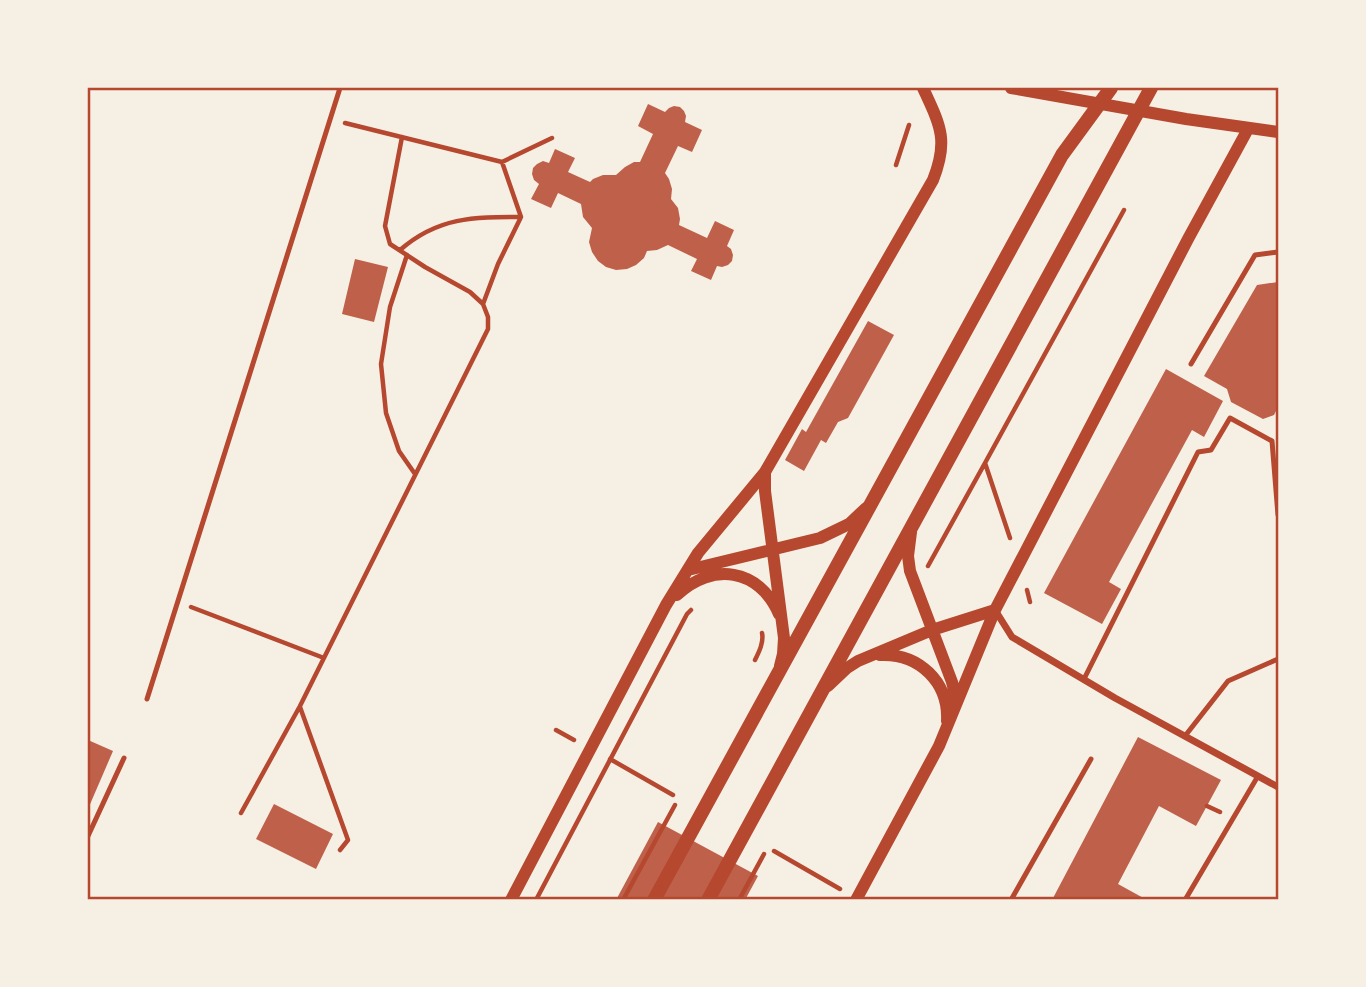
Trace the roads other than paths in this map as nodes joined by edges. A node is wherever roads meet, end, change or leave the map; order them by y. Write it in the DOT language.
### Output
graph roads {
  1 [pos="340,88"];
  2 [pos="923,88"];
  3 [pos="1011,88"];
  4 [pos="1111,88"];
  5 [pos="1151,88"];
  6 [pos="1100,103"];
  7 [pos="1139,110"];
  8 [pos="1248,129"];
  9 [pos="1279,132"];
  10 [pos="1279,252"];
  11 [pos="1191,364"];
  12 [pos="765,471"];
  13 [pos="873,499"];
  14 [pos="1279,516"];
  15 [pos="914,522"];
  16 [pos="773,549"];
  17 [pos="688,570"];
  18 [pos="666,605"];
  19 [pos="995,610"];
  20 [pos="782,622"];
  21 [pos="932,630"];
  22 [pos="869,657"];
  23 [pos="1279,659"];
  24 [pos="777,676"];
  25 [pos="1084,679"];
  26 [pos="147,699"];
  27 [pos="817,699"];
  28 [pos="955,708"];
  29 [pos="944,736"];
  30 [pos="1185,736"];
  31 [pos="124,758"];
  32 [pos="1091,759"];
  33 [pos="1258,776"];
  34 [pos="1279,787"];
  35 [pos="88,836"];
  36 [pos="511,900"];
  37 [pos="654,900"];
  38 [pos="708,900"];
  39 [pos="856,900"];
  40 [pos="1011,900"];
  41 [pos="1185,900"];
  1 -- 26 [label="lane"];
  2 -- 12 [label="street"];
  3 -- 6 [label="street"];
  4 -- 6 [label="main road"];
  5 -- 7 [label="main road"];
  6 -- 7 [label="street"];
  6 -- 13 [label="main road"];
  7 -- 8 [label="street"];
  7 -- 15 [label="main road"];
  8 -- 9 [label="street"];
  8 -- 19 [label="street"];
  10 -- 11 [label="lane"];
  12 -- 16 [label="street"];
  12 -- 17 [label="street"];
  13 -- 16 [label="street"];
  13 -- 24 [label="main road"];
  14 -- 25 [label="lane"];
  15 -- 21 [label="street"];
  15 -- 27 [label="main road"];
  16 -- 17 [label="street"];
  16 -- 20 [label="street"];
  17 -- 18 [label="street"];
  18 -- 20 [label="street"];
  18 -- 36 [label="street"];
  19 -- 21 [label="street"];
  19 -- 25 [label="street"];
  19 -- 28 [label="street"];
  20 -- 24 [label="street"];
  21 -- 22 [label="street"];
  21 -- 28 [label="street"];
  22 -- 27 [label="street"];
  22 -- 29 [label="street"];
  23 -- 30 [label="lane"];
  24 -- 37 [label="main road"];
  25 -- 30 [label="street"];
  27 -- 38 [label="main road"];
  28 -- 29 [label="street"];
  29 -- 39 [label="street"];
  30 -- 33 [label="street"];
  31 -- 35 [label="lane"];
  32 -- 40 [label="lane"];
  33 -- 34 [label="street"];
  33 -- 41 [label="lane"];
}
